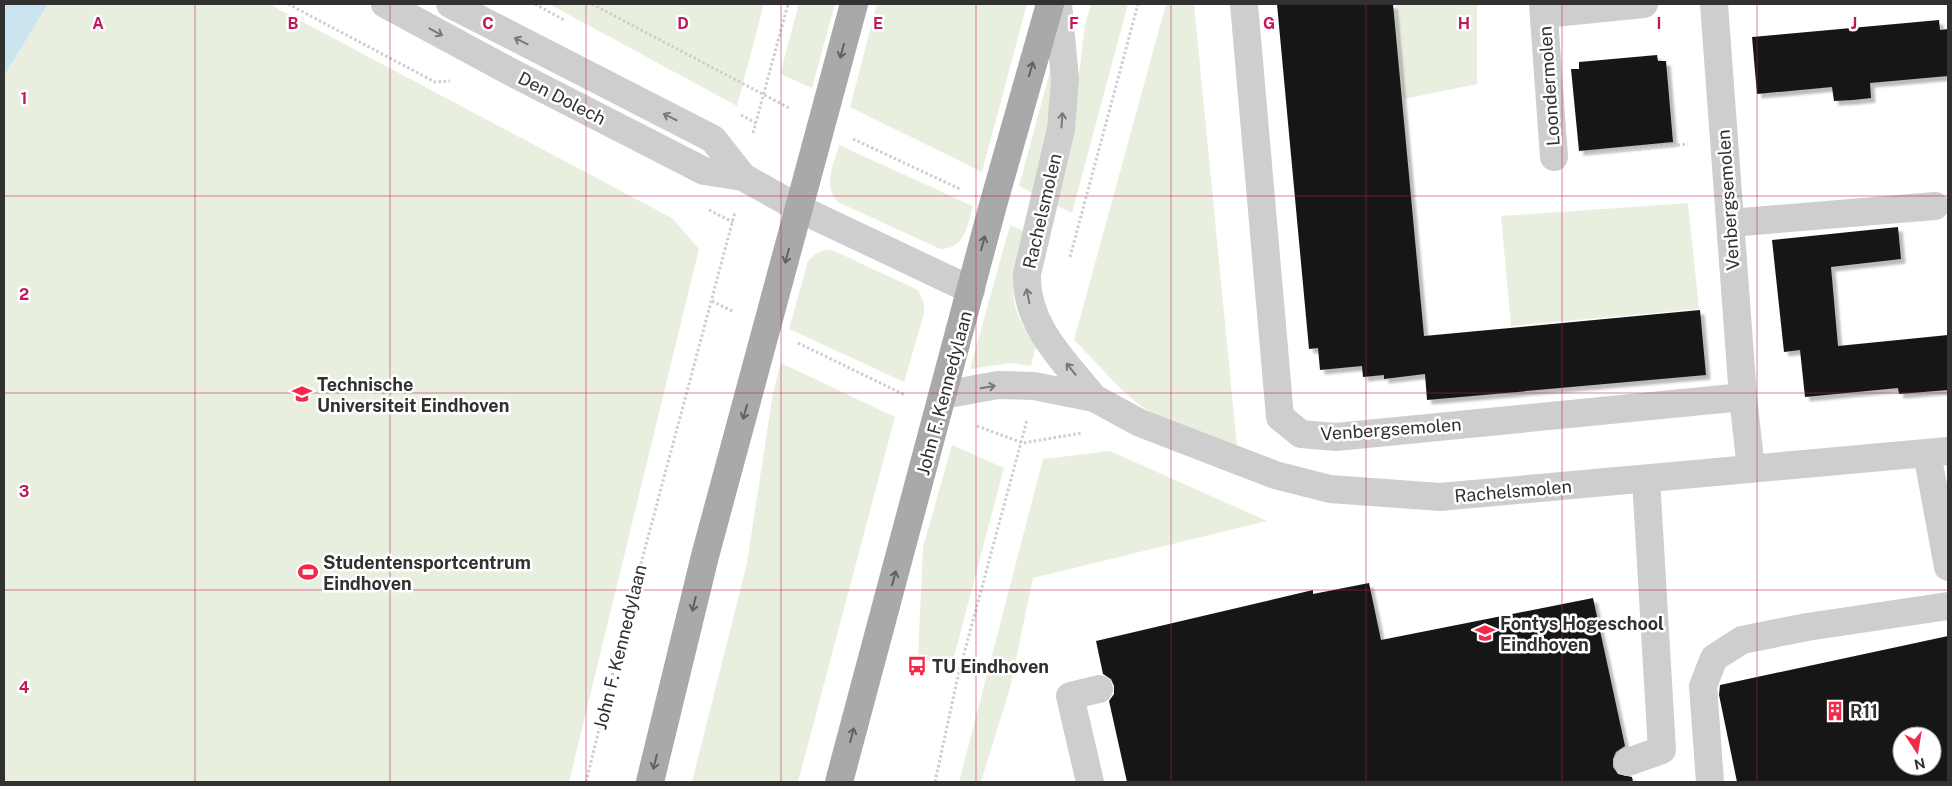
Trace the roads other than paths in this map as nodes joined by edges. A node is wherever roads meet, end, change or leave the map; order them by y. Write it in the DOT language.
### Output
graph roads {
  1 [pos="385,4"];
  2 [pos="450,4"];
  3 [pos="854,4"];
  4 [pos="1050,4"];
  5 [pos="1058,4"];
  6 [pos="1244,4"];
  7 [pos="1714,4"];
  8 [pos="1628,5"];
  9 [pos="1544,9"];
  10 [pos="1554,158"];
  11 [pos="743,177"];
  12 [pos="1935,206"];
  13 [pos="800,208"];
  14 [pos="1730,223"];
  15 [pos="971,290"];
  16 [pos="943,395"];
  17 [pos="1743,397"];
  18 [pos="1094,398"];
  19 [pos="1938,452"];
  20 [pos="1751,469"];
  21 [pos="1646,478"];
  22 [pos="1948,567"];
  23 [pos="1948,606"];
  24 [pos="1099,689"];
  25 [pos="1628,762"];
  26 [pos="650,782"];
  27 [pos="840,782"];
  28 [pos="1090,782"];
  29 [pos="1710,782"];
  1 -- 11 [label="street, Den Dolech, one-way"];
  11 -- 2 [label="street, Den Dolech, one-way"];
  3 -- 13 [label="main road, one-way"];
  15 -- 4 [label="main road, John F. Kennedylaan, one-way"];
  18 -- 5 [label="street, Rachelsmolen, one-way"];
  6 -- 17 [label="street, Venbergsemolen"];
  7 -- 14 [label="street, Venbergsemolen"];
  8 -- 9 [label="street, Loondermolen"];
  9 -- 10 [label="street, Loondermolen"];
  11 -- 13 [label="street, Den Dolech"];
  12 -- 14 [label="street"];
  13 -- 15 [label="street"];
  13 -- 26 [label="main road, one-way"];
  14 -- 17 [label="street, Venbergsemolen"];
  15 -- 16 [label="main road, John F. Kennedylaan"];
  16 -- 18 [label="street, Rachelsmolen, one-way"];
  27 -- 16 [label="main road, John F. Kennedylaan, one-way"];
  17 -- 20 [label="street, Venbergsemolen"];
  18 -- 21 [label="street, Rachelsmolen"];
  19 -- 20 [label="street, Rachelsmolen"];
  19 -- 22 [label="street"];
  20 -- 21 [label="street, Rachelsmolen"];
  21 -- 25 [label="street"];
  23 -- 29 [label="street"];
  24 -- 28 [label="street"];
}
